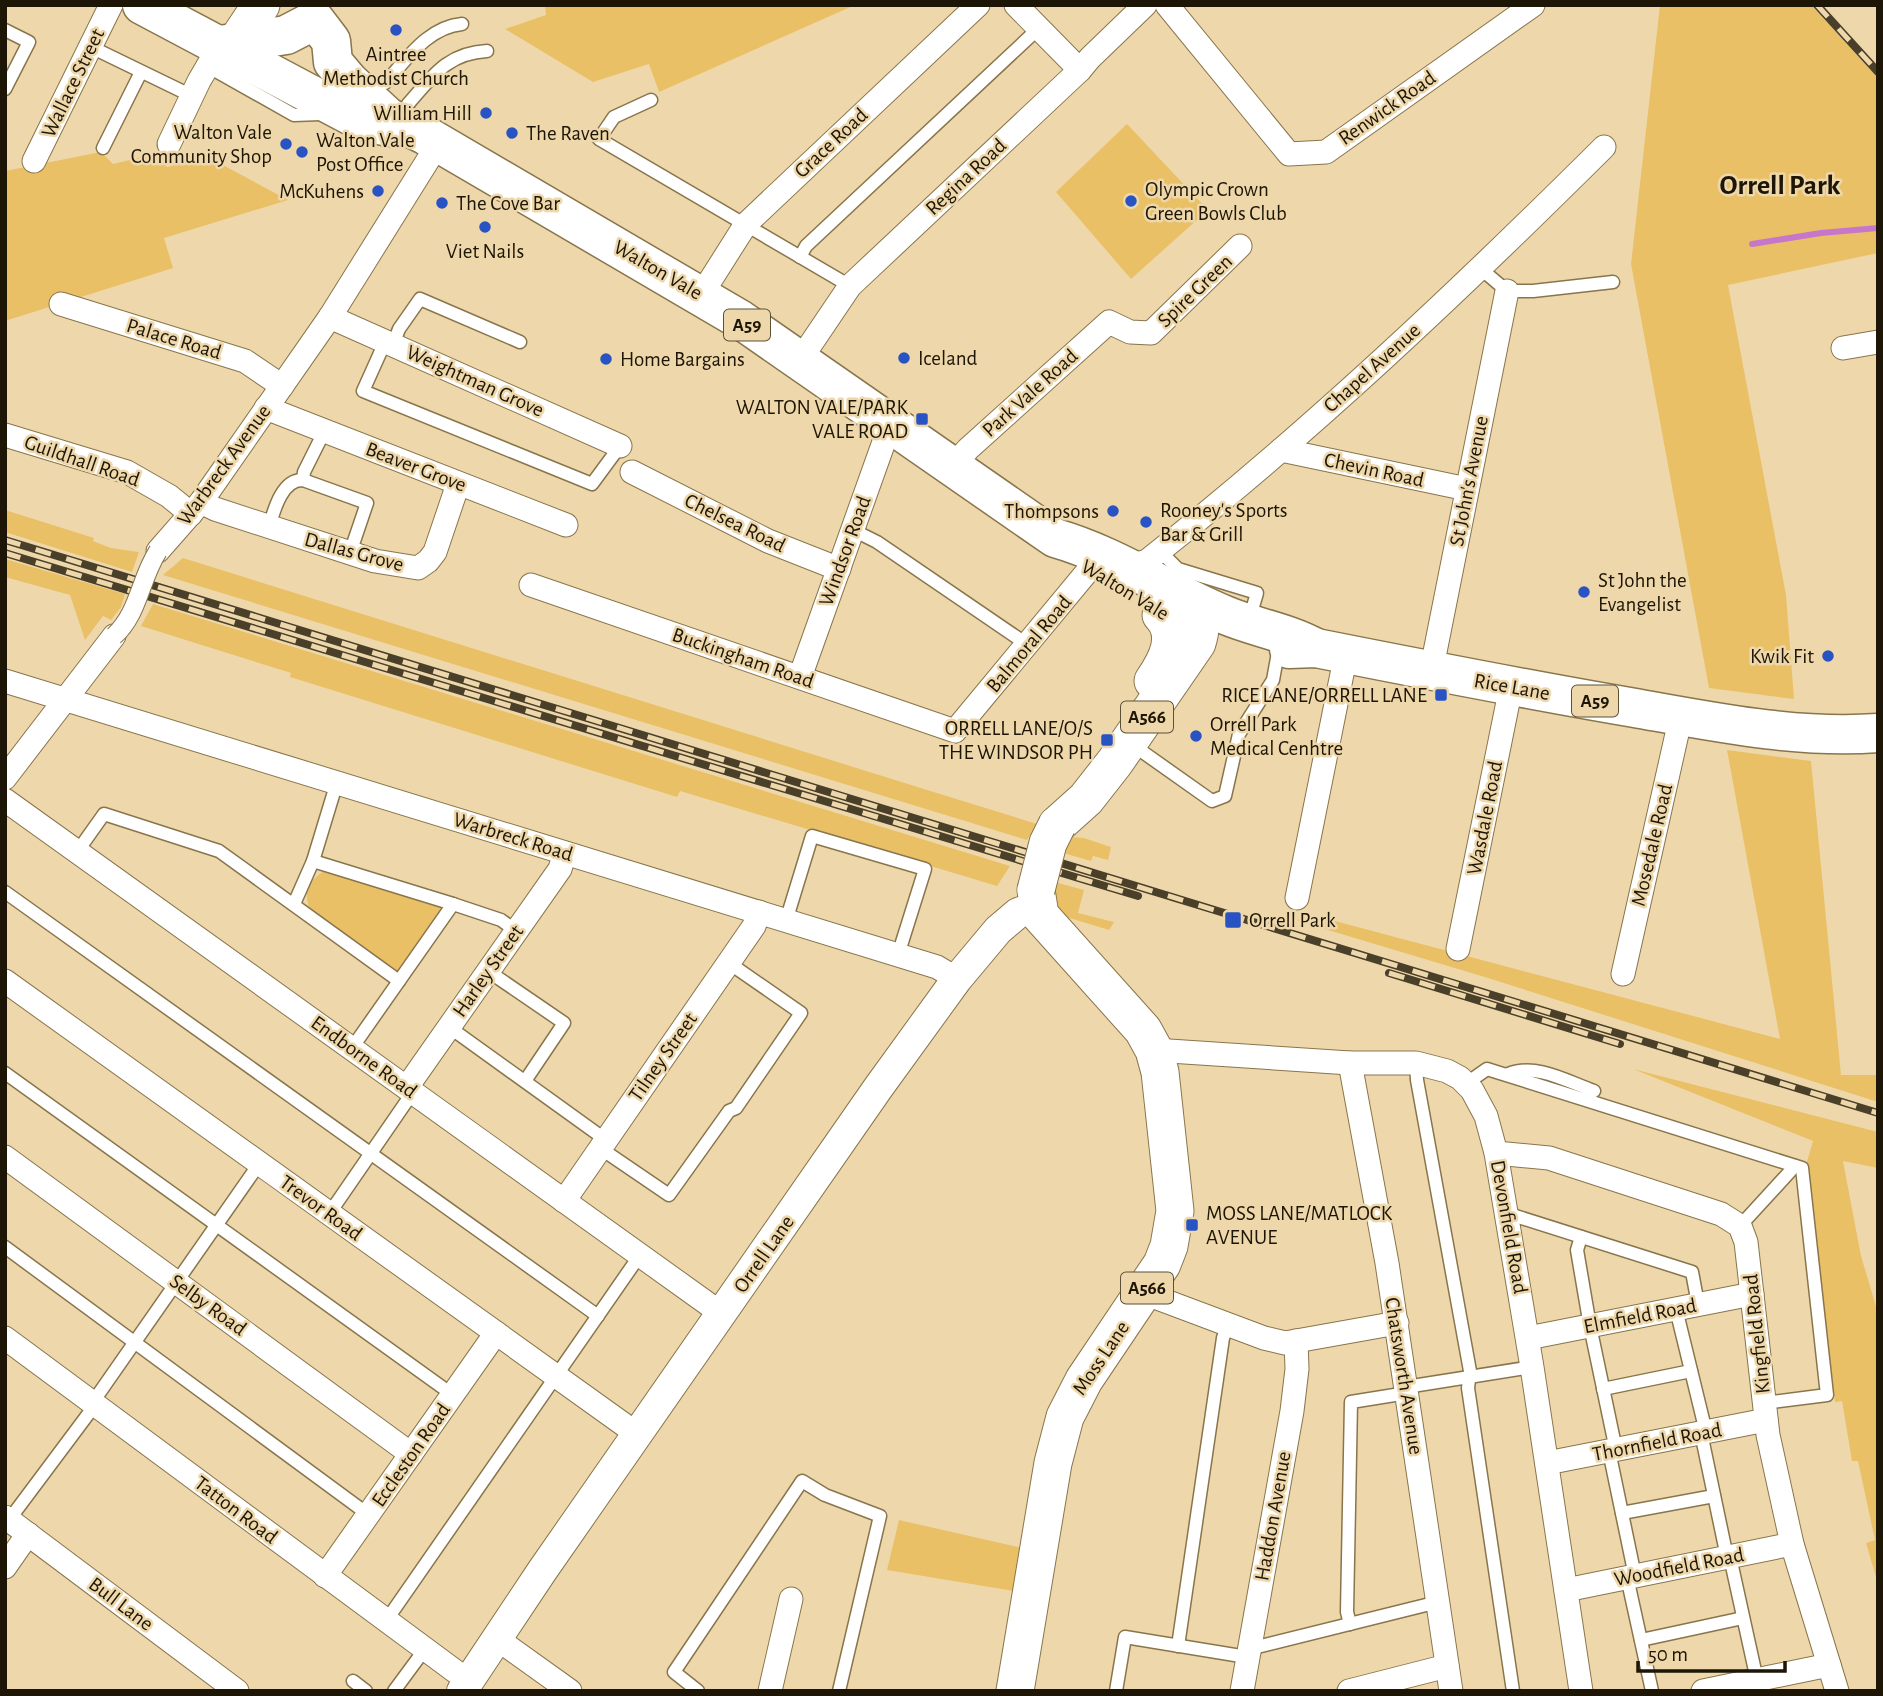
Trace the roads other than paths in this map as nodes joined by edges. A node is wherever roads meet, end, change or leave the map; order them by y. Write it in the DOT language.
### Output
graph roads {
  1 [pos="111,5"];
  2 [pos="142,5"];
  3 [pos="261,5"];
  4 [pos="978,5"];
  5 [pos="1016,5"];
  6 [pos="1145,5"];
  7 [pos="1167,5"];
  8 [pos="1533,5"];
  9 [pos="319,18"];
  10 [pos="462,24"];
  11 [pos="1039,28"];
  12 [pos="5,30"];
  13 [pos="91,47"];
  14 [pos="221,50"];
  15 [pos="487,51"];
  16 [pos="1080,70"];
  17 [pos="141,72"];
  18 [pos="5,89"];
  19 [pos="192,96"];
  20 [pos="651,100"];
  21 [pos="414,117"];
  22 [pos="169,144"];
  23 [pos="1604,147"];
  24 [pos="103,148"];
  25 [pos="34,161"];
  26 [pos="746,224"];
  27 [pos="1240,246"];
  28 [pos="800,257"];
  29 [pos="1481,270"];
  30 [pos="1613,282"];
  31 [pos="850,286"];
  32 [pos="1507,291"];
  33 [pos="701,295"];
  34 [pos="61,304"];
  35 [pos="330,317"];
  36 [pos="1109,322"];
  37 [pos="520,342"];
  38 [pos="389,343"];
  39 [pos="1843,348"];
  40 [pos="1877,349"];
  41 [pos="800,360"];
  42 [pos="282,386"];
  43 [pos="267,408"];
  44 [pos="890,425"];
  45 [pos="324,432"];
  46 [pos="5,435"];
  47 [pos="620,446"];
  48 [pos="1281,450"];
  49 [pos="952,467"];
  50 [pos="632,472"];
  51 [pos="303,480"];
  52 [pos="458,484"];
  53 [pos="1467,489"];
  54 [pos="196,508"];
  55 [pos="566,525"];
  56 [pos="269,527"];
  57 [pos="853,530"];
  58 [pos="158,551"];
  59 [pos="1160,551"];
  60 [pos="350,553"];
  61 [pos="1106,564"];
  62 [pos="839,569"];
  63 [pos="531,585"];
  64 [pos="1232,632"];
  65 [pos="114,636"];
  66 [pos="1028,645"];
  67 [pos="1431,672"];
  68 [pos="800,677"];
  69 [pos="5,681"];
  70 [pos="1511,687"];
  71 [pos="67,699"];
  72 [pos="1681,716"];
  73 [pos="955,731"];
  74 [pos="1878,734"];
  75 [pos="1129,742"];
  76 [pos="5,778"];
  77 [pos="337,782"];
  78 [pos="5,800"];
  79 [pos="1057,825"];
  80 [pos="77,852"];
  81 [pos="565,853"];
  82 [pos="313,861"];
  83 [pos="5,892"];
  84 [pos="1036,898"];
  85 [pos="1297,898"];
  86 [pos="294,904"];
  87 [pos="453,904"];
  88 [pos="759,912"];
  89 [pos="786,920"];
  90 [pos="516,931"];
  91 [pos="1458,949"];
  92 [pos="898,955"];
  93 [pos="729,963"];
  94 [pos="488,971"];
  95 [pos="1623,974"];
  96 [pos="957,979"];
  97 [pos="5,981"];
  98 [pos="399,981"];
  99 [pos="449,1027"];
  100 [pos="352,1048"];
  101 [pos="1154,1049"];
  102 [pos="1350,1063"];
  103 [pos="1416,1063"];
  104 [pos="5,1073"];
  105 [pos="1507,1074"];
  106 [pos="525,1081"];
  107 [pos="1466,1083"];
  108 [pos="410,1090"];
  109 [pos="1594,1091"];
  110 [pos="603,1144"];
  111 [pos="1496,1153"];
  112 [pos="370,1154"];
  113 [pos="5,1157"];
  114 [pos="259,1164"];
  115 [pos="1795,1166"];
  116 [pos="564,1201"];
  117 [pos="1506,1213"];
  118 [pos="329,1214"];
  119 [pos="216,1225"];
  120 [pos="1740,1226"];
  121 [pos="1581,1237"];
  122 [pos="5,1247"];
  123 [pos="640,1255"];
  124 [pos="176,1282"];
  125 [pos="1144,1293"];
  126 [pos="1752,1294"];
  127 [pos="1687,1307"];
  128 [pos="722,1314"];
  129 [pos="597,1316"];
  130 [pos="1397,1323"];
  131 [pos="1228,1325"];
  132 [pos="1590,1326"];
  133 [pos="496,1333"];
  134 [pos="5,1338"];
  135 [pos="1528,1338"];
  136 [pos="1296,1341"];
  137 [pos="134,1342"];
  138 [pos="1532,1367"];
  139 [pos="1691,1371"];
  140 [pos="556,1376"];
  141 [pos="1469,1377"];
  142 [pos="1603,1389"];
  143 [pos="1407,1390"];
  144 [pos="453,1395"];
  145 [pos="94,1404"];
  146 [pos="1765,1412"];
  147 [pos="1703,1432"];
  148 [pos="637,1434"];
  149 [pos="1613,1450"];
  150 [pos="411,1454"];
  151 [pos="1548,1463"];
  152 [pos="1714,1496"];
  153 [pos="1622,1513"];
  154 [pos="369,1515"];
  155 [pos="7,1518"];
  156 [pos="28,1534"];
  157 [pos="1792,1544"];
  158 [pos="1728,1557"];
  159 [pos="5,1567"];
  160 [pos="326,1576"];
  161 [pos="1631,1577"];
  162 [pos="1566,1590"];
  163 [pos="791,1599"];
  164 [pos="1438,1602"];
  165 [pos="1743,1618"];
  166 [pos="386,1620"];
  167 [pos="1350,1624"];
  168 [pos="496,1638"];
  169 [pos="1640,1640"];
  170 [pos="1178,1646"];
  171 [pos="425,1649"];
  172 [pos="1248,1653"];
  173 [pos="1829,1665"];
  174 [pos="1447,1666"];
  175 [pos="1757,1680"];
  176 [pos="353,1681"];
  177 [pos="464,1685"];
  178 [pos="1021,1690"];
  179 [pos="237,1691"];
  180 [pos="366,1691"];
  181 [pos="394,1691"];
  182 [pos="570,1691"];
  183 [pos="698,1691"];
  184 [pos="769,1691"];
  185 [pos="839,1691"];
  186 [pos="1116,1691"];
  187 [pos="1241,1691"];
  188 [pos="1349,1691"];
  189 [pos="1451,1691"];
  190 [pos="1513,1691"];
  191 [pos="1581,1691"];
  192 [pos="1651,1691"];
  193 [pos="1703,1691"];
  194 [pos="1838,1691"];
  1 -- 13 [label="street, Wallace Street"];
  2 -- 14 [label="highway, A59"];
  3 -- 14 [label="main road"];
  4 -- 26 [label="street, Grace Road"];
  5 -- 11 [label="street"];
  6 -- 16 [label="street, Regina Road"];
  7 -- 8 [label="street, Renwick Road"];
  9 -- 14 [label="highway"];
  9 -- 21 [label="highway"];
  9 -- 21 [label="highway"];
  10 -- 21 [label="lane"];
  11 -- 16 [label="street"];
  11 -- 28 [label="lane"];
  12 -- 18 [label="lane"];
  13 -- 17 [label="lane"];
  13 -- 25 [label="street, Wallace Street"];
  14 -- 19 [label="street"];
  14 -- 21 [label="highway, A59"];
  15 -- 21 [label="lane"];
  16 -- 31 [label="street, Regina Road"];
  17 -- 19 [label="lane"];
  17 -- 24 [label="lane"];
  19 -- 22 [label="street"];
  20 -- 26 [label="lane"];
  21 -- 33 [label="highway, Walton Vale / A59"];
  21 -- 35 [label="street, Warbreck Avenue"];
  23 -- 29 [label="street, Chapel Avenue"];
  26 -- 28 [label="lane"];
  26 -- 33 [label="street, Grace Road"];
  27 -- 36 [label="street, Spire Green"];
  28 -- 31 [label="lane"];
  29 -- 32 [label="lane"];
  29 -- 48 [label="street, Chapel Avenue"];
  30 -- 32 [label="lane"];
  31 -- 41 [label="street, Regina Road"];
  32 -- 53 [label="street, St John's Avenue"];
  33 -- 41 [label="highway, Walton Vale / A59"];
  34 -- 42 [label="street, Palace Road"];
  35 -- 38 [label="street, Weightman Grove"];
  35 -- 42 [label="street, Warbreck Avenue"];
  36 -- 49 [label="street, Park Vale Road"];
  37 -- 38 [label="lane"];
  38 -- 47 [label="street, Weightman Grove"];
  38 -- 47 [label="lane"];
  39 -- 40 [label="street"];
  41 -- 44 [label="highway, Walton Vale / A59"];
  42 -- 43 [label="street, Warbreck Avenue"];
  43 -- 45 [label="street, Beaver Grove"];
  43 -- 54 [label="street, Warbreck Avenue"];
  44 -- 49 [label="highway, Walton Vale / A59"];
  44 -- 57 [label="street, Windsor Road"];
  45 -- 51 [label="lane"];
  45 -- 52 [label="street, Beaver Grove"];
  46 -- 54 [label="street, Guildhall Road"];
  48 -- 53 [label="street, Chevin Road"];
  48 -- 59 [label="street, Chapel Avenue"];
  49 -- 61 [label="highway, Walton Vale / A59"];
  50 -- 62 [label="street, Chelsea Road"];
  51 -- 56 [label="lane"];
  51 -- 60 [label="lane"];
  52 -- 55 [label="street, Beaver Grove"];
  52 -- 60 [label="street, Dallas Grove"];
  53 -- 67 [label="street, St John's Avenue"];
  54 -- 56 [label="street, Dallas Grove"];
  54 -- 58 [label="street, Warbreck Avenue"];
  56 -- 60 [label="street, Dallas Grove"];
  57 -- 62 [label="street, Windsor Road"];
  57 -- 66 [label="lane"];
  58 -- 65 [label="street, Warbreck Avenue, bridge"];
  59 -- 61 [label="street, Chapel Avenue"];
  59 -- 64 [label="lane"];
  61 -- 64 [label="highway, Walton Vale / A59"];
  61 -- 66 [label="street, Balmoral Road"];
  62 -- 68 [label="street, Windsor Road"];
  63 -- 68 [label="street, Buckingham Road"];
  64 -- 67 [label="highway, Rice Lane / A59"];
  64 -- 75 [label="main road, A566"];
  64 -- 75 [label="lane"];
  64 -- 79 [label="main road, A566"];
  64 -- 85 [label="street"];
  65 -- 71 [label="street, Warbreck Avenue"];
  66 -- 73 [label="street, Balmoral Road"];
  67 -- 70 [label="highway, Rice Lane / A59"];
  68 -- 73 [label="street, Buckingham Road"];
  69 -- 71 [label="street, Warbreck Road"];
  70 -- 72 [label="highway, Rice Lane / A59"];
  70 -- 91 [label="street, Wasdale Road"];
  71 -- 76 [label="street, Warbreck Avenue"];
  71 -- 77 [label="street, Warbreck Road"];
  72 -- 74 [label="highway, Rice Lane / A59"];
  72 -- 95 [label="street, Mosedale Road"];
  75 -- 79 [label="main road, A566"];
  77 -- 81 [label="street, Warbreck Road"];
  77 -- 82 [label="lane"];
  78 -- 80 [label="street, Endborne Road"];
  79 -- 84 [label="main road, A566, bridge"];
  80 -- 86 [label="lane"];
  80 -- 100 [label="street, Endborne Road"];
  81 -- 88 [label="street, Warbreck Road"];
  81 -- 90 [label="street, Harley Street"];
  82 -- 86 [label="lane"];
  82 -- 87 [label="lane"];
  83 -- 112 [label="lane"];
  84 -- 96 [label="street, Orrell Lane"];
  84 -- 101 [label="main road, Moss Lane / A566"];
  86 -- 98 [label="lane"];
  87 -- 90 [label="lane"];
  87 -- 98 [label="lane"];
  88 -- 89 [label="street, Warbreck Road"];
  88 -- 93 [label="street, Tilney Street"];
  89 -- 92 [label="street, Warbreck Road"];
  89 -- 92 [label="lane"];
  90 -- 94 [label="street, Harley Street"];
  92 -- 96 [label="street, Warbreck Road"];
  93 -- 110 [label="street, Tilney Street"];
  93 -- 110 [label="lane"];
  94 -- 99 [label="street, Harley Street"];
  94 -- 106 [label="lane"];
  96 -- 128 [label="street, Orrell Lane"];
  97 -- 114 [label="street, Trevor Road"];
  98 -- 100 [label="lane"];
  99 -- 106 [label="lane"];
  99 -- 108 [label="street, Harley Street"];
  100 -- 108 [label="street, Endborne Road"];
  101 -- 102 [label="street"];
  101 -- 125 [label="main road, Moss Lane / A566"];
  102 -- 103 [label="street"];
  102 -- 130 [label="street, Chatsworth Avenue"];
  103 -- 107 [label="street"];
  103 -- 141 [label="lane"];
  104 -- 119 [label="lane"];
  105 -- 107 [label="lane"];
  105 -- 109 [label="lane"];
  105 -- 115 [label="lane"];
  106 -- 110 [label="lane"];
  107 -- 111 [label="street, Devonfield Road"];
  108 -- 112 [label="lane"];
  108 -- 116 [label="street, Endborne Road"];
  110 -- 116 [label="street, Tilney Street"];
  111 -- 117 [label="street, Devonfield Road"];
  111 -- 120 [label="street"];
  112 -- 118 [label="lane"];
  112 -- 129 [label="lane"];
  113 -- 124 [label="street, Selby Road"];
  114 -- 118 [label="street, Trevor Road"];
  114 -- 119 [label="lane"];
  115 -- 120 [label="lane"];
  115 -- 146 [label="lane"];
  116 -- 123 [label="street, Endborne Road"];
  117 -- 121 [label="lane"];
  117 -- 135 [label="street, Devonfield Road"];
  118 -- 133 [label="street, Trevor Road"];
  119 -- 124 [label="lane"];
  119 -- 144 [label="lane"];
  120 -- 126 [label="street, Kingfield Road"];
  121 -- 127 [label="lane"];
  121 -- 132 [label="lane"];
  122 -- 137 [label="lane"];
  123 -- 128 [label="street, Endborne Road"];
  123 -- 129 [label="lane"];
  124 -- 137 [label="lane"];
  124 -- 150 [label="street, Selby Road"];
  125 -- 131 [label="street"];
  125 -- 178 [label="main road, Moss Lane / A566"];
  126 -- 127 [label="street, Elmfield Road"];
  126 -- 146 [label="street, Kingfield Road"];
  127 -- 132 [label="street, Elmfield Road"];
  127 -- 139 [label="lane"];
  128 -- 148 [label="street, Orrell Lane"];
  129 -- 140 [label="lane"];
  130 -- 136 [label="street"];
  130 -- 143 [label="street, Chatsworth Avenue"];
  131 -- 136 [label="street"];
  131 -- 170 [label="lane"];
  132 -- 135 [label="street, Elmfield Road"];
  132 -- 142 [label="lane"];
  133 -- 140 [label="street, Trevor Road"];
  133 -- 144 [label="street, Eccleston Road"];
  134 -- 145 [label="street, Tatton Road"];
  135 -- 138 [label="street, Devonfield Road"];
  136 -- 172 [label="street, Haddon Avenue"];
  137 -- 145 [label="lane"];
  137 -- 154 [label="lane"];
  138 -- 141 [label="lane"];
  138 -- 151 [label="street, Devonfield Road"];
  139 -- 142 [label="lane"];
  139 -- 147 [label="lane"];
  140 -- 148 [label="street, Trevor Road"];
  140 -- 166 [label="lane"];
  141 -- 143 [label="lane"];
  141 -- 190 [label="lane"];
  142 -- 149 [label="lane"];
  143 -- 164 [label="street, Chatsworth Avenue"];
  143 -- 167 [label="lane"];
  144 -- 150 [label="street, Eccleston Road"];
  145 -- 155 [label="lane"];
  145 -- 160 [label="street, Tatton Road"];
  146 -- 147 [label="street, Thornfield Road"];
  146 -- 157 [label="street, Kingfield Road"];
  147 -- 149 [label="street, Thornfield Road"];
  147 -- 152 [label="lane"];
  148 -- 168 [label="street, Orrell Lane"];
  149 -- 151 [label="street, Thornfield Road"];
  149 -- 153 [label="lane"];
  150 -- 154 [label="street, Eccleston Road"];
  151 -- 162 [label="street, Devonfield Road"];
  152 -- 153 [label="lane"];
  152 -- 158 [label="lane"];
  153 -- 161 [label="lane"];
  154 -- 160 [label="street, Eccleston Road"];
  155 -- 156 [label="street, Bull Lane"];
  156 -- 159 [label="street"];
  156 -- 179 [label="street, Bull Lane"];
  157 -- 158 [label="street, Woodfield Road"];
  157 -- 173 [label="street, Kingfield Road"];
  158 -- 161 [label="street, Woodfield Road"];
  158 -- 165 [label="lane"];
  160 -- 166 [label="street, Tatton Road"];
  161 -- 162 [label="street, Woodfield Road"];
  161 -- 169 [label="lane"];
  162 -- 191 [label="street, Devonfield Road"];
  163 -- 184 [label="street"];
  164 -- 167 [label="lane"];
  164 -- 174 [label="street, Chatsworth Avenue"];
  165 -- 169 [label="lane"];
  165 -- 175 [label="lane"];
  166 -- 171 [label="street, Tatton Road"];
  167 -- 172 [label="lane"];
  168 -- 177 [label="street, Orrell Lane"];
  168 -- 182 [label="street"];
  169 -- 192 [label="lane"];
  170 -- 172 [label="lane"];
  170 -- 186 [label="lane"];
  171 -- 177 [label="street, Tatton Road"];
  171 -- 181 [label="lane"];
  172 -- 187 [label="street, Haddon Avenue"];
  173 -- 175 [label="street"];
  173 -- 194 [label="street, Kingfield Road"];
  174 -- 188 [label="street"];
  174 -- 189 [label="street, Chatsworth Avenue"];
  175 -- 193 [label="street"];
  176 -- 180 [label="lane"];
  183 -- 185 [label="lane"];
}
